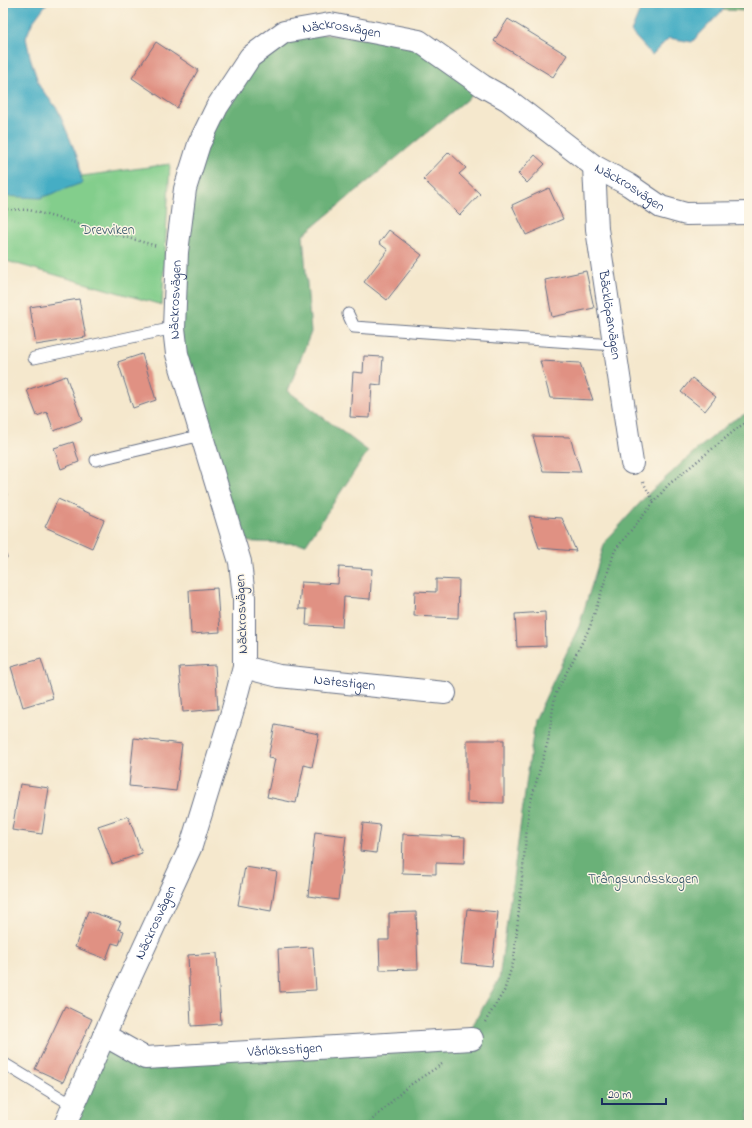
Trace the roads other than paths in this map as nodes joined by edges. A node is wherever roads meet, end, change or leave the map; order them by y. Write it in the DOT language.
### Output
graph roads {
  1 [pos="594,166"];
  2 [pos="749,213"];
  3 [pos="348,314"];
  4 [pos="174,328"];
  5 [pos="614,345"];
  6 [pos="34,358"];
  7 [pos="202,435"];
  8 [pos="96,460"];
  9 [pos="632,463"];
  10 [pos="244,667"];
  11 [pos="445,693"];
  12 [pos="104,1035"];
  13 [pos="472,1039"];
  14 [pos="3,1062"];
  15 [pos="70,1116"];
  1 -- 2 [label="street, Näckrosvägen"];
  1 -- 4 [label="street, Näckrosvägen"];
  1 -- 5 [label="street, Bäcklöparvägen"];
  3 -- 5 [label="lane"];
  4 -- 6 [label="lane"];
  4 -- 7 [label="street, Näckrosvägen"];
  5 -- 9 [label="street, Bäcklöparvägen"];
  7 -- 8 [label="lane"];
  7 -- 10 [label="street, Näckrosvägen"];
  10 -- 11 [label="street, Natestigen"];
  10 -- 12 [label="street, Näckrosvägen"];
  12 -- 13 [label="street, Vårlöksstigen"];
  12 -- 15 [label="street, Näckrosvägen"];
  14 -- 15 [label="lane"];
}
